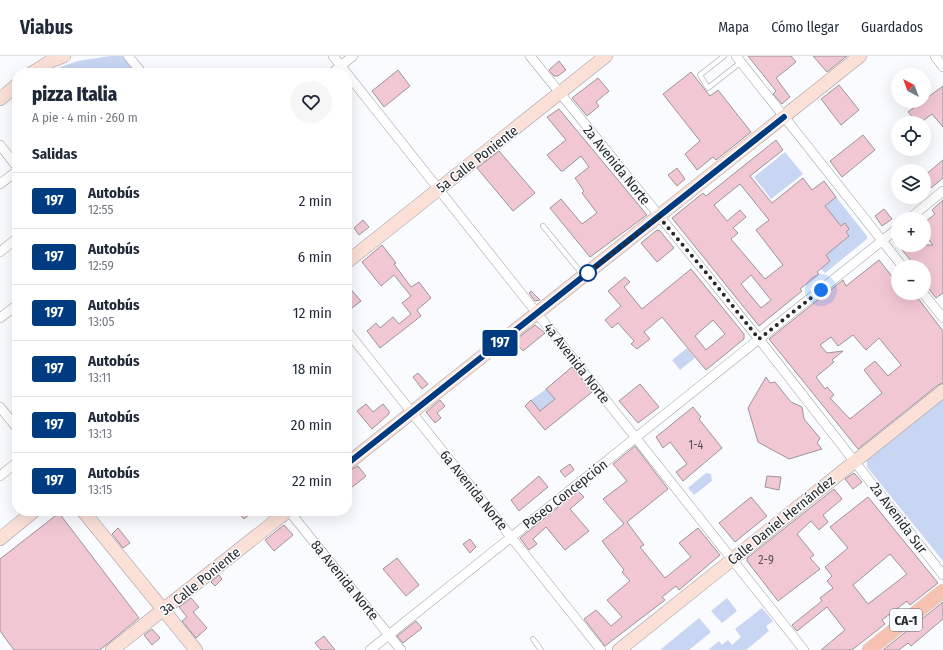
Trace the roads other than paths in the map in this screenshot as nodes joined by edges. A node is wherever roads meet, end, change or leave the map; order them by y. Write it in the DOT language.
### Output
graph roads {
  1 [pos="64,56"];
  2 [pos="128,56"];
  3 [pos="333,56"];
  4 [pos="353,56"];
  5 [pos="530,56"];
  6 [pos="606,56"];
  7 [pos="724,56"];
  8 [pos="860,56"];
  9 [pos="934,56"];
  10 [pos="739,59"];
  11 [pos="341,66"];
  12 [pos="943,66"];
  13 [pos="40,68"];
  14 [pos="138,68"];
  15 [pos="338,68"];
  16 [pos="352,80"];
  17 [pos="12,89"];
  18 [pos="560,93"];
  19 [pos="0,99"];
  20 [pos="784,117"];
  21 [pos="0,145"];
  22 [pos="12,161"];
  23 [pos="12,174"];
  24 [pos="0,184"];
  25 [pos="439,189"];
  26 [pos="943,191"];
  27 [pos="918,212"];
  28 [pos="659,217"];
  29 [pos="543,226"];
  30 [pos="891,234"];
  31 [pos="882,241"];
  32 [pos="12,242"];
  33 [pos="0,252"];
  34 [pos="352,258"];
  35 [pos="897,260"];
  36 [pos="584,276"];
  37 [pos="929,300"];
  38 [pos="12,309"];
  39 [pos="538,314"];
  40 [pos="0,318"];
  41 [pos="943,318"];
  42 [pos="352,337"];
  43 [pos="759,339"];
  44 [pos="943,391"];
  45 [pos="1,410"];
  46 [pos="412,412"];
  47 [pos="12,422"];
  48 [pos="636,438"];
  49 [pos="352,460"];
  50 [pos="856,460"];
  51 [pos="12,466"];
  52 [pos="0,476"];
  53 [pos="28,516"];
  54 [pos="87,516"];
  55 [pos="282,516"];
  56 [pos="292,516"];
  57 [pos="511,536"];
  58 [pos="0,539"];
  59 [pos="732,559"];
  60 [pos="943,575"];
  61 [pos="943,591"];
  62 [pos="163,610"];
  63 [pos="389,635"];
  64 [pos="533,640"];
  65 [pos="112,650"];
  66 [pos="196,650"];
  67 [pos="370,650"];
  68 [pos="401,650"];
  69 [pos="541,650"];
  70 [pos="601,650"];
  71 [pos="619,650"];
  72 [pos="804,650"];
  73 [pos="869,650"];
  1 -- 13 [label="street"];
  2 -- 14 [label="street"];
  3 -- 11 [label="street, 4a Avenida Norte"];
  4 -- 11 [label="street"];
  5 -- 18 [label="street, 2a Avenida Norte"];
  6 -- 18 [label="street, 5a Calle Poniente"];
  7 -- 10 [label="lane"];
  8 -- 20 [label="street"];
  9 -- 12 [label="street"];
  10 -- 20 [label="street"];
  11 -- 15 [label="street"];
  16 -- 25 [label="street, 4a Avenida Norte"];
  17 -- 19 [label="street"];
  18 -- 25 [label="street, 5a Calle Poniente"];
  18 -- 28 [label="street, 2a Avenida Norte"];
  20 -- 28 [label="street"];
  20 -- 31 [label="street"];
  21 -- 22 [label="street"];
  23 -- 24 [label="street"];
  25 -- 34 [label="street, 5a Calle Poniente"];
  25 -- 39 [label="street, 4a Avenida Norte"];
  26 -- 27 [label="street"];
  28 -- 36 [label="street"];
  28 -- 43 [label="street, 2a Avenida Norte"];
  29 -- 36 [label="lane"];
  30 -- 31 [label="street, Paseo Concepción"];
  31 -- 35 [label="street"];
  31 -- 43 [label="street, Paseo Concepción"];
  32 -- 33 [label="street"];
  36 -- 39 [label="street"];
  37 -- 41 [label="street"];
  38 -- 40 [label="street"];
  39 -- 46 [label="street"];
  39 -- 48 [label="street, 4a Avenida Norte"];
  42 -- 46 [label="street, 6a Avenida Norte"];
  43 -- 48 [label="street, Paseo Concepción"];
  43 -- 50 [label="street, 2a Avenida Norte"];
  44 -- 50 [label="street, Calle Daniel Hernández"];
  45 -- 47 [label="street"];
  46 -- 49 [label="street"];
  46 -- 57 [label="street, 6a Avenida Norte"];
  48 -- 57 [label="street, Paseo Concepción"];
  48 -- 59 [label="street, 4a Avenida Norte"];
  50 -- 59 [label="street, Calle Daniel Hernández"];
  50 -- 60 [label="street, 2a Avenida Sur"];
  51 -- 52 [label="street"];
  53 -- 58 [label="street"];
  54 -- 62 [label="street"];
  55 -- 62 [label="street, 3a Calle Poniente"];
  56 -- 63 [label="street, 8a Avenida Norte"];
  57 -- 63 [label="street, Paseo Concepción"];
  57 -- 70 [label="street, 6a Avenida Norte"];
  59 -- 71 [label="street, Calle Daniel Hernández"];
  59 -- 72 [label="street, 4a Avenida Norte"];
  61 -- 73 [label="main road, CA-1"];
  62 -- 65 [label="street, 3a Calle Poniente"];
  62 -- 66 [label="street"];
  63 -- 67 [label="street, Paseo Concepción"];
  63 -- 68 [label="street, 8a Avenida Norte"];
  64 -- 69 [label="lane"];
}
